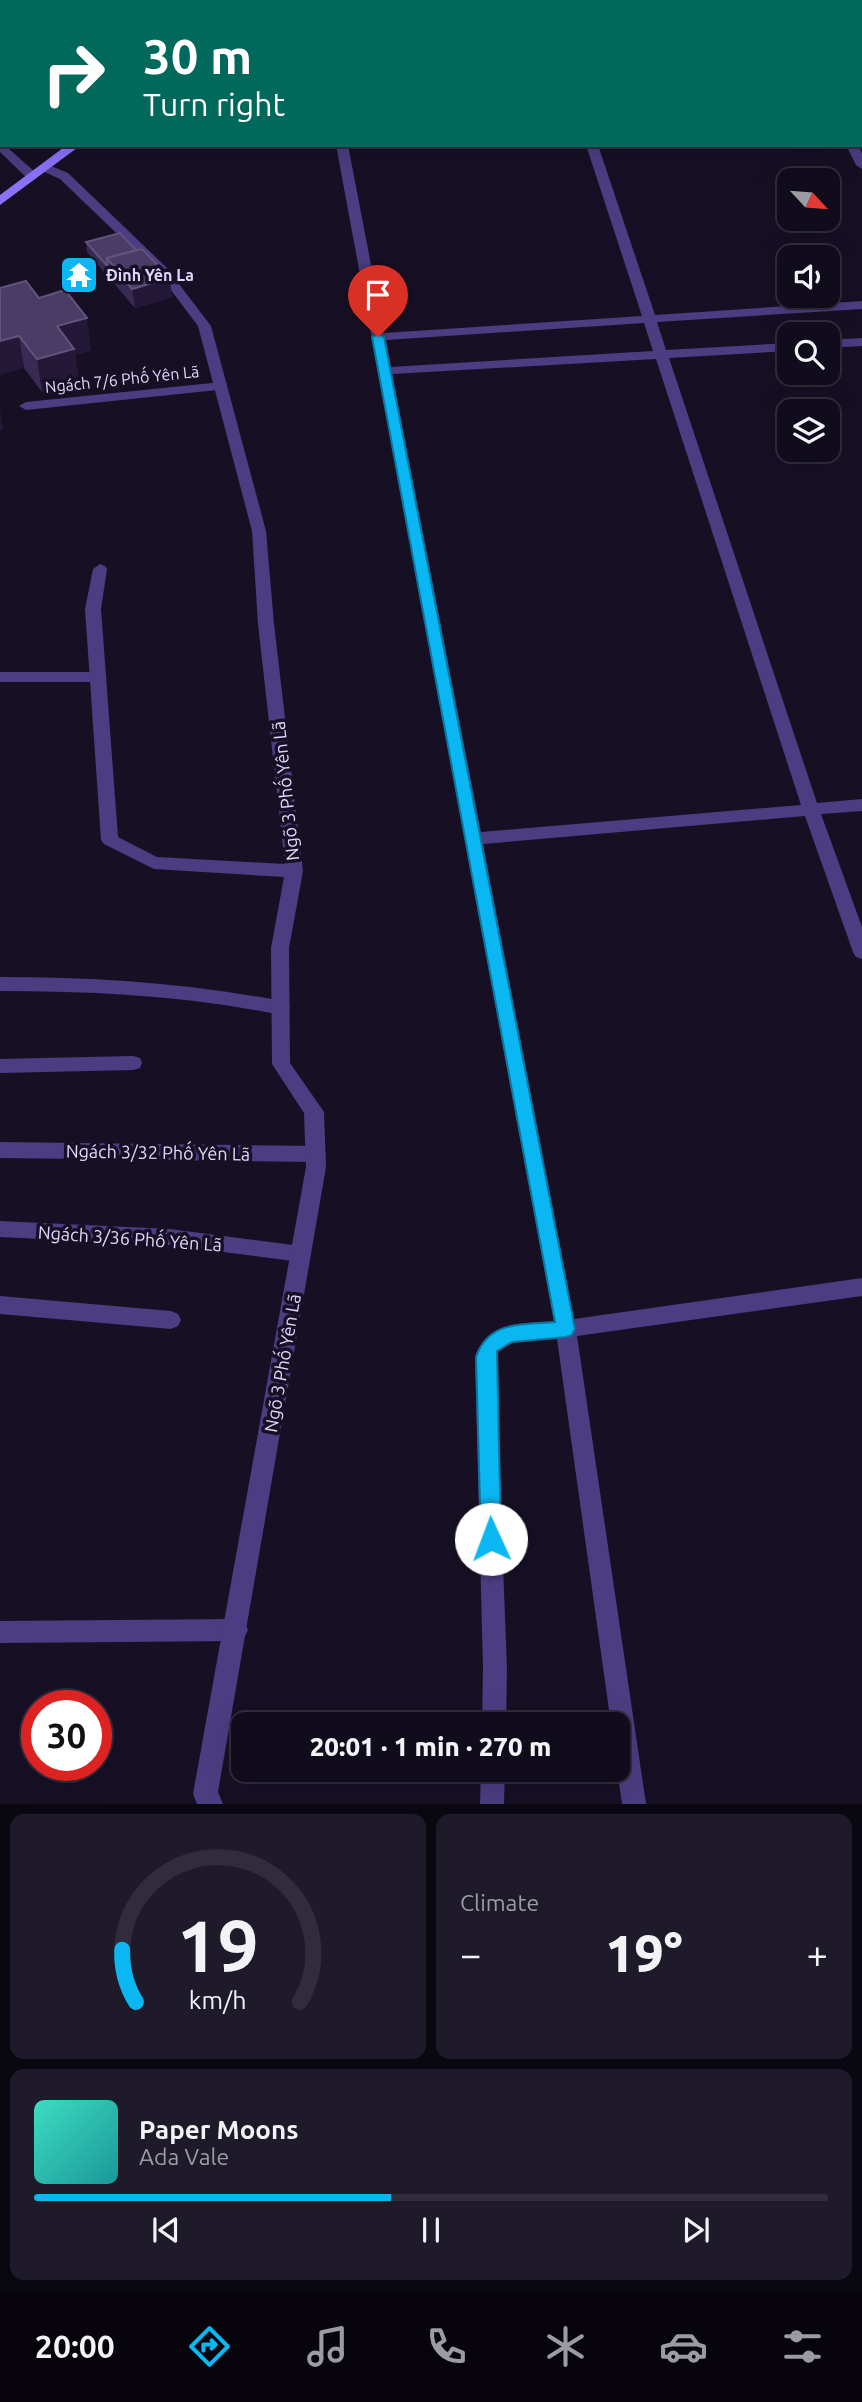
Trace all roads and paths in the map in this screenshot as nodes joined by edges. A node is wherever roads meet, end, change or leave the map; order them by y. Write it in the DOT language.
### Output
graph roads {
  1 [pos="3,147"];
  2 [pos="72,147"];
  3 [pos="342,147"];
  4 [pos="593,147"];
  5 [pos="853,147"];
  6 [pos="862,165"];
  7 [pos="38,172"];
  8 [pos="0,201"];
  9 [pos="862,305"];
  10 [pos="650,320"];
  11 [pos="378,337"];
  12 [pos="862,342"];
  13 [pos="840,343"];
  14 [pos="777,348"];
  15 [pos="660,354"];
  16 [pos="383,371"];
  17 [pos="222,386"];
  18 [pos="26,406"];
  19 [pos="100,569"];
  20 [pos="0,677"];
  21 [pos="99,677"];
  22 [pos="862,805"];
  23 [pos="811,809"];
  24 [pos="473,839"];
  25 [pos="294,871"];
  26 [pos="862,952"];
  27 [pos="0,984"];
  28 [pos="281,1008"];
  29 [pos="133,1063"];
  30 [pos="0,1066"];
  31 [pos="0,1150"];
  32 [pos="316,1154"];
  33 [pos="0,1229"];
  34 [pos="301,1254"];
  35 [pos="862,1287"];
  36 [pos="0,1305"];
  37 [pos="171,1320"];
  38 [pos="566,1329"];
  39 [pos="236,1630"];
  40 [pos="0,1632"];
  41 [pos="494,1712"];
  42 [pos="493,1782"];
  43 [pos="211,1804"];
  44 [pos="492,1804"];
  45 [pos="634,1804"];
  1 -- 7 [label="street, Ngõ 3 Phố Yên Lã"];
  2 -- 7 [label="street"];
  3 -- 11 [label="street"];
  4 -- 10 [label="street"];
  5 -- 6 [label="street"];
  7 -- 8 [label="street"];
  7 -- 17 [label="street, Ngõ 3 Phố Yên Lã"];
  9 -- 10 [label="street"];
  10 -- 11 [label="street"];
  10 -- 15 [label="street"];
  11 -- 16 [label="street"];
  12 -- 13 [label="street"];
  14 -- 15 [label="street"];
  15 -- 16 [label="street"];
  15 -- 23 [label="street"];
  16 -- 24 [label="street"];
  17 -- 18 [label="street, Ngách 7/6 Phố Yên Lã"];
  17 -- 25 [label="street, Ngõ 3 Phố Yên Lã"];
  19 -- 21 [label="street"];
  20 -- 21 [label="street"];
  21 -- 25 [label="street"];
  22 -- 23 [label="street"];
  23 -- 24 [label="street"];
  23 -- 26 [label="street"];
  24 -- 38 [label="street"];
  25 -- 28 [label="street, Ngõ 3 Phố Yên Lã"];
  27 -- 28 [label="street"];
  28 -- 32 [label="street, Ngõ 3 Phố Yên Lã"];
  29 -- 30 [label="street"];
  31 -- 32 [label="street, Ngách 3/32 Phố Yên Lã"];
  32 -- 34 [label="street, Ngõ 3 Phố Yên Lã"];
  33 -- 34 [label="street, Ngách 3/36 Phố Yên Lã"];
  34 -- 39 [label="street, Ngõ 3 Phố Yên Lã"];
  35 -- 38 [label="street"];
  36 -- 37 [label="street"];
  38 -- 41 [label="street"];
  38 -- 45 [label="street"];
  39 -- 40 [label="street"];
  39 -- 43 [label="street, Ngõ 3 Phố Yên Lã"];
  42 -- 44 [label="street"];
}
